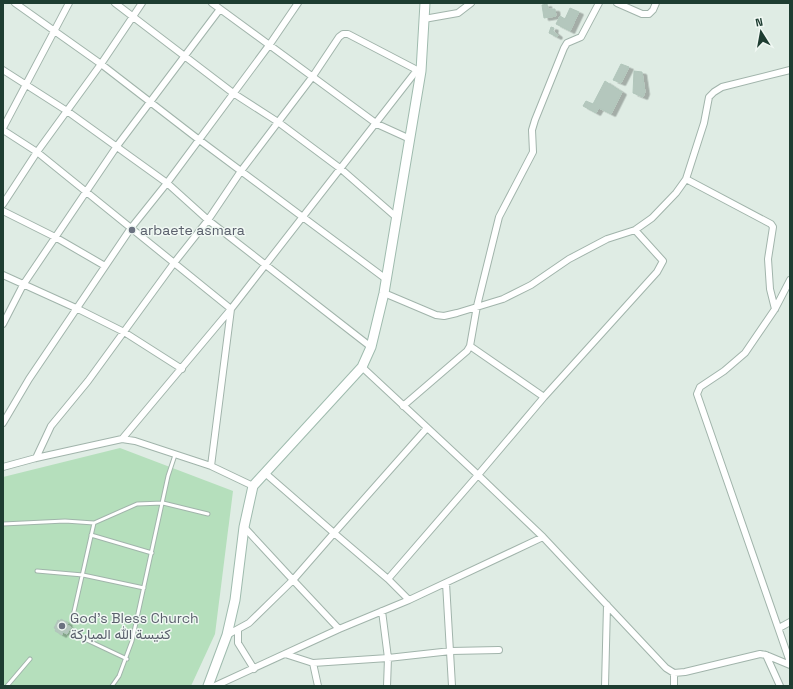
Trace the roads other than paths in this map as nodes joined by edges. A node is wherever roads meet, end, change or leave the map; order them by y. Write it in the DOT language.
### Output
graph roads {
  1 [pos="15,3"];
  2 [pos="69,3"];
  3 [pos="115,3"];
  4 [pos="142,3"];
  5 [pos="212,3"];
  6 [pos="298,3"];
  7 [pos="425,3"];
  8 [pos="471,3"];
  9 [pos="599,3"];
  10 [pos="617,3"];
  11 [pos="656,3"];
  12 [pos="220,9"];
  13 [pos="132,17"];
  14 [pos="424,19"];
  15 [pos="54,30"];
  16 [pos="270,44"];
  17 [pos="185,56"];
  18 [pos="101,64"];
  19 [pos="3,70"];
  20 [pos="790,70"];
  21 [pos="419,71"];
  22 [pos="313,76"];
  23 [pos="27,85"];
  24 [pos="234,93"];
  25 [pos="150,101"];
  26 [pos="67,111"];
  27 [pos="278,122"];
  28 [pos="377,124"];
  29 [pos="3,129"];
  30 [pos="198,139"];
  31 [pos="410,139"];
  32 [pos="117,146"];
  33 [pos="37,152"];
  34 [pos="341,169"];
  35 [pos="242,171"];
  36 [pos="686,179"];
  37 [pos="167,183"];
  38 [pos="87,192"];
  39 [pos="3,204"];
  40 [pos="3,211"];
  41 [pos="303,216"];
  42 [pos="396,217"];
  43 [pos="208,220"];
  44 [pos="131,228"];
  45 [pos="635,230"];
  46 [pos="55,237"];
  47 [pos="174,263"];
  48 [pos="105,266"];
  49 [pos="264,266"];
  50 [pos="3,275"];
  51 [pos="386,279"];
  52 [pos="790,280"];
  53 [pos="23,285"];
  54 [pos="384,293"];
  55 [pos="477,306"];
  56 [pos="78,309"];
  57 [pos="231,309"];
  58 [pos="775,309"];
  59 [pos="3,324"];
  60 [pos="124,332"];
  61 [pos="470,346"];
  62 [pos="371,347"];
  63 [pos="362,367"];
  64 [pos="182,369"];
  65 [pos="544,397"];
  66 [pos="403,406"];
  67 [pos="3,423"];
  68 [pos="427,428"];
  69 [pos="122,439"];
  70 [pos="175,455"];
  71 [pos="36,458"];
  72 [pos="211,466"];
  73 [pos="3,467"];
  74 [pos="265,473"];
  75 [pos="478,475"];
  76 [pos="253,486"];
  77 [pos="163,503"];
  78 [pos="208,514"];
  79 [pos="94,523"];
  80 [pos="3,524"];
  81 [pos="244,527"];
  82 [pos="334,533"];
  83 [pos="91,535"];
  84 [pos="543,537"];
  85 [pos="152,553"];
  86 [pos="36,571"];
  87 [pos="83,575"];
  88 [pos="388,579"];
  89 [pos="293,580"];
  90 [pos="446,583"];
  91 [pos="144,588"];
  92 [pos="410,600"];
  93 [pos="606,605"];
  94 [pos="382,611"];
  95 [pos="73,616"];
  96 [pos="790,622"];
  97 [pos="779,628"];
  98 [pos="340,629"];
  99 [pos="238,630"];
  100 [pos="72,633"];
  101 [pos="227,635"];
  102 [pos="499,650"];
  103 [pos="451,651"];
  104 [pos="285,654"];
  105 [pos="766,655"];
  106 [pos="388,658"];
  107 [pos="30,659"];
  108 [pos="127,659"];
  109 [pos="790,662"];
  110 [pos="314,663"];
  111 [pos="790,665"];
  112 [pos="254,668"];
  113 [pos="674,673"];
  114 [pos="224,684"];
  115 [pos="7,686"];
  116 [pos="112,686"];
  117 [pos="208,686"];
  118 [pos="215,686"];
  119 [pos="318,686"];
  120 [pos="388,686"];
  121 [pos="452,686"];
  122 [pos="605,686"];
  123 [pos="674,686"];
  124 [pos="780,686"];
  1 -- 15 [label="street"];
  2 -- 15 [label="street"];
  3 -- 13 [label="street"];
  4 -- 13 [label="street"];
  5 -- 12 [label="street"];
  6 -- 16 [label="street"];
  7 -- 14 [label="street"];
  8 -- 14 [label="street"];
  9 -- 55 [label="street"];
  10 -- 11 [label="street"];
  12 -- 16 [label="street"];
  12 -- 17 [label="street"];
  13 -- 17 [label="street"];
  13 -- 18 [label="street"];
  14 -- 21 [label="street"];
  15 -- 18 [label="street"];
  15 -- 23 [label="street"];
  16 -- 22 [label="street"];
  16 -- 24 [label="street"];
  17 -- 24 [label="street"];
  17 -- 25 [label="street"];
  18 -- 25 [label="street"];
  18 -- 26 [label="street"];
  19 -- 23 [label="street"];
  20 -- 36 [label="street"];
  21 -- 22 [label="street"];
  21 -- 28 [label="street"];
  21 -- 31 [label="street"];
  22 -- 27 [label="street"];
  22 -- 28 [label="street"];
  23 -- 26 [label="street"];
  23 -- 29 [label="street"];
  24 -- 27 [label="street"];
  24 -- 30 [label="street"];
  25 -- 30 [label="street"];
  25 -- 32 [label="street"];
  26 -- 32 [label="street"];
  26 -- 33 [label="street"];
  27 -- 34 [label="street"];
  27 -- 35 [label="street"];
  28 -- 31 [label="street"];
  28 -- 34 [label="street"];
  29 -- 33 [label="street"];
  30 -- 35 [label="street"];
  30 -- 37 [label="street"];
  31 -- 42 [label="street"];
  32 -- 37 [label="street"];
  32 -- 38 [label="street"];
  33 -- 38 [label="street"];
  33 -- 39 [label="street"];
  34 -- 41 [label="street"];
  34 -- 42 [label="street"];
  35 -- 41 [label="street"];
  35 -- 43 [label="street"];
  36 -- 45 [label="street"];
  36 -- 58 [label="street"];
  37 -- 43 [label="street"];
  37 -- 44 [label="street"];
  38 -- 44 [label="street"];
  38 -- 46 [label="street"];
  40 -- 46 [label="street"];
  41 -- 49 [label="street"];
  41 -- 51 [label="street"];
  42 -- 51 [label="street"];
  43 -- 47 [label="street"];
  43 -- 49 [label="street"];
  44 -- 47 [label="street"];
  44 -- 48 [label="street"];
  45 -- 55 [label="street"];
  45 -- 65 [label="street"];
  46 -- 48 [label="street"];
  46 -- 53 [label="street"];
  47 -- 57 [label="street"];
  47 -- 60 [label="street"];
  48 -- 56 [label="street"];
  49 -- 57 [label="street"];
  49 -- 62 [label="street"];
  50 -- 53 [label="street"];
  51 -- 54 [label="street"];
  52 -- 58 [label="street"];
  53 -- 56 [label="street"];
  53 -- 59 [label="street"];
  54 -- 55 [label="street"];
  54 -- 62 [label="street"];
  55 -- 61 [label="street"];
  56 -- 60 [label="street"];
  56 -- 67 [label="street"];
  57 -- 64 [label="street"];
  57 -- 72 [label="street"];
  58 -- 97 [label="street"];
  60 -- 64 [label="street"];
  60 -- 71 [label="street"];
  61 -- 65 [label="street"];
  61 -- 66 [label="street"];
  62 -- 63 [label="street"];
  63 -- 66 [label="street"];
  63 -- 74 [label="street"];
  64 -- 69 [label="street"];
  65 -- 75 [label="street"];
  66 -- 68 [label="street"];
  68 -- 75 [label="street"];
  68 -- 82 [label="street"];
  69 -- 70 [label="street"];
  69 -- 71 [label="street"];
  70 -- 72 [label="street"];
  70 -- 77 [label="lane"];
  71 -- 73 [label="street"];
  72 -- 76 [label="street"];
  74 -- 76 [label="street"];
  74 -- 82 [label="street"];
  75 -- 84 [label="street"];
  75 -- 88 [label="street"];
  76 -- 81 [label="street"];
  77 -- 78 [label="lane"];
  77 -- 79 [label="lane"];
  77 -- 85 [label="lane"];
  79 -- 80 [label="lane"];
  79 -- 83 [label="lane"];
  81 -- 89 [label="street"];
  81 -- 101 [label="street"];
  82 -- 88 [label="street"];
  82 -- 89 [label="street"];
  83 -- 85 [label="lane"];
  83 -- 87 [label="lane"];
  84 -- 90 [label="street"];
  84 -- 93 [label="street"];
  85 -- 91 [label="lane"];
  86 -- 87 [label="lane"];
  87 -- 91 [label="lane"];
  87 -- 95 [label="lane"];
  88 -- 92 [label="street"];
  89 -- 98 [label="street"];
  89 -- 99 [label="street"];
  90 -- 92 [label="street"];
  90 -- 103 [label="street"];
  91 -- 108 [label="lane"];
  92 -- 94 [label="street"];
  93 -- 113 [label="street"];
  93 -- 122 [label="street"];
  94 -- 98 [label="street"];
  94 -- 106 [label="street"];
  96 -- 97 [label="street"];
  97 -- 109 [label="street"];
  98 -- 104 [label="street"];
  99 -- 101 [label="street"];
  99 -- 112 [label="street"];
  100 -- 108 [label="lane"];
  101 -- 117 [label="street"];
  102 -- 103 [label="street"];
  103 -- 106 [label="street"];
  103 -- 121 [label="street"];
  104 -- 110 [label="street"];
  104 -- 112 [label="street"];
  105 -- 111 [label="street"];
  105 -- 113 [label="street"];
  105 -- 124 [label="street"];
  106 -- 110 [label="street"];
  106 -- 120 [label="street"];
  107 -- 115 [label="lane"];
  108 -- 116 [label="lane"];
  110 -- 119 [label="street"];
  112 -- 114 [label="street"];
  113 -- 123 [label="street"];
  114 -- 118 [label="street"];
}
